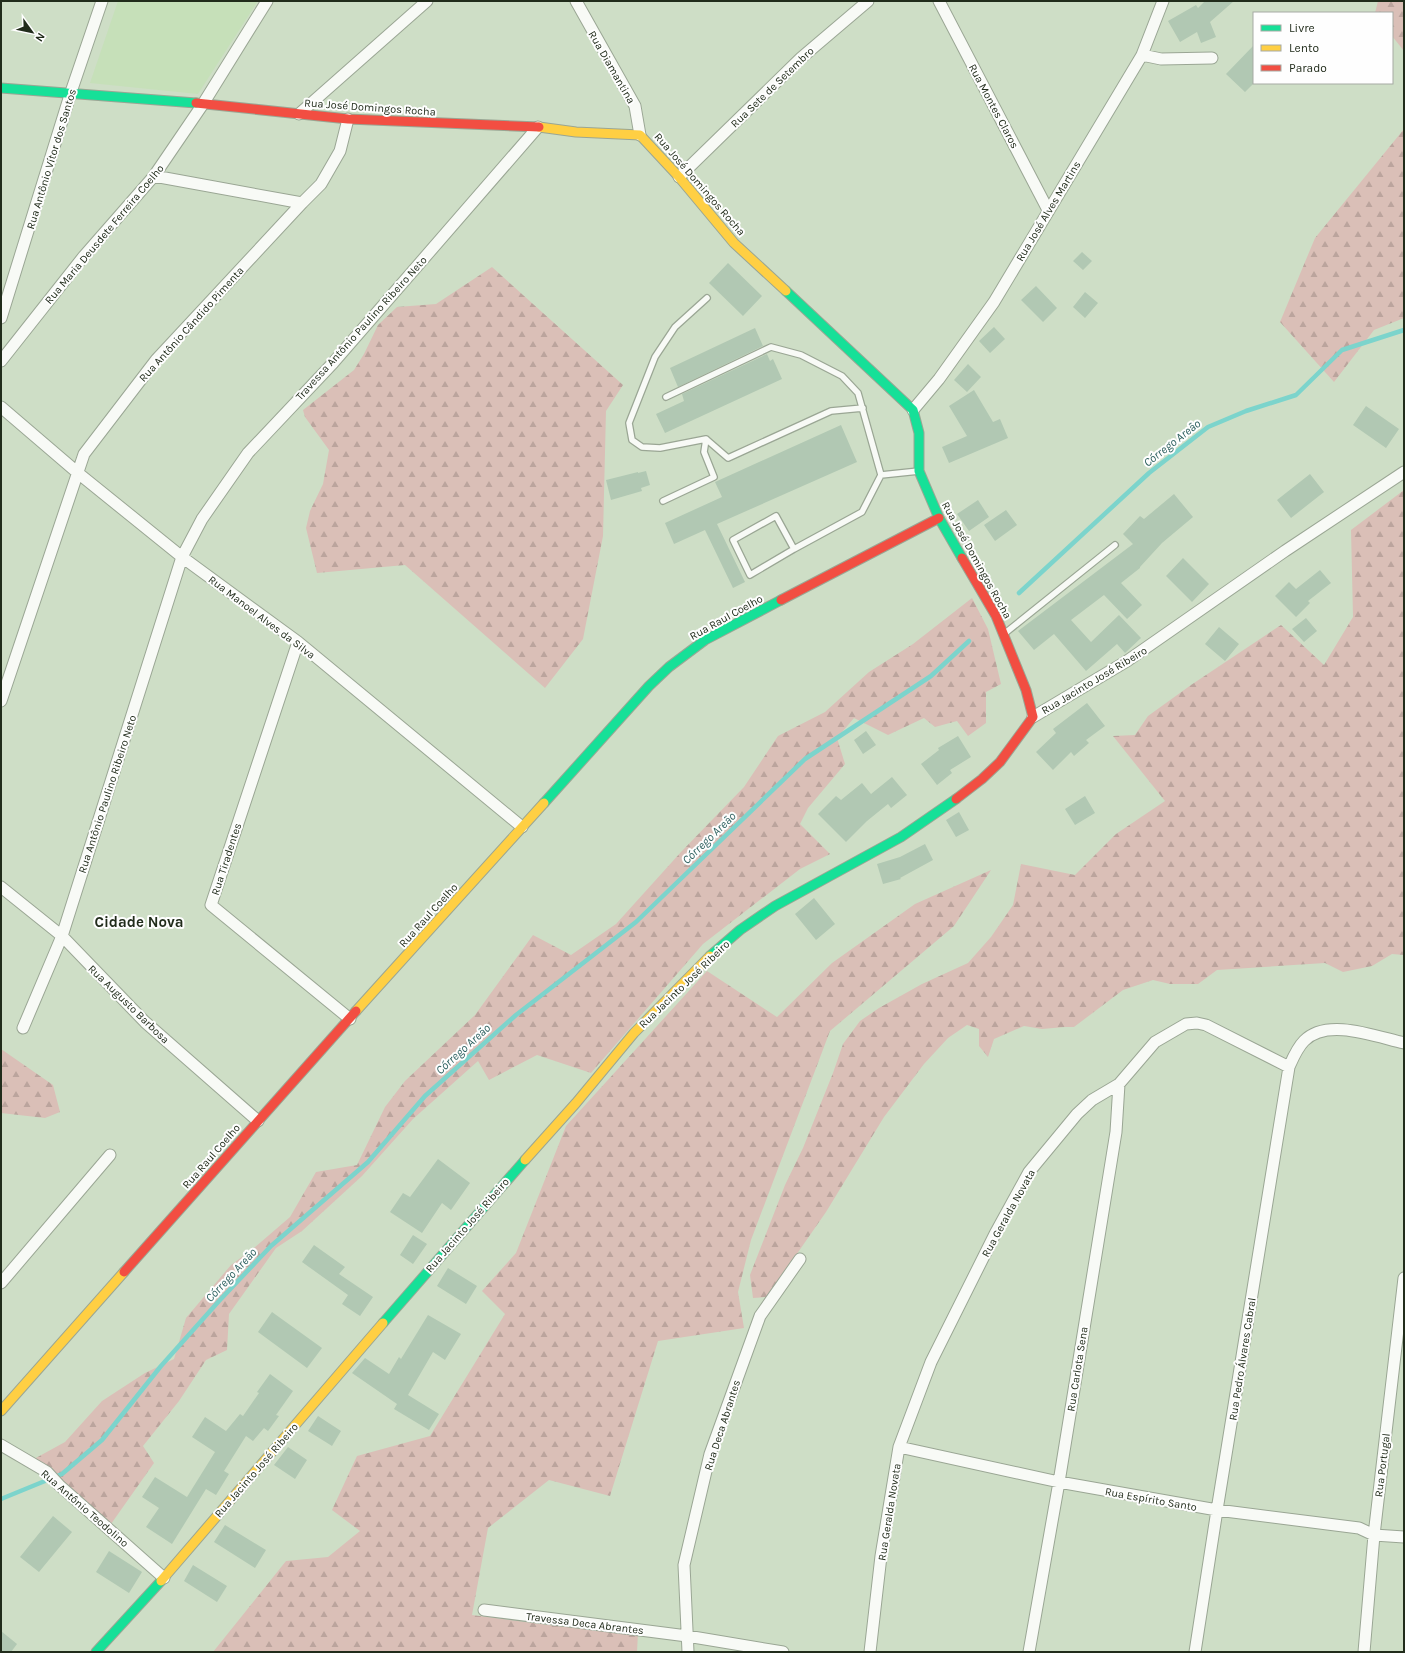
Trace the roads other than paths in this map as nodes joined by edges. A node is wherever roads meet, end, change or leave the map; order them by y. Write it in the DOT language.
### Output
graph roads {
  1 [pos="102,1"];
  2 [pos="267,1"];
  3 [pos="427,1"];
  4 [pos="576,1"];
  5 [pos="868,1"];
  6 [pos="939,1"];
  7 [pos="1163,1"];
  8 [pos="1142,55"];
  9 [pos="1212,58"];
  10 [pos="1,88"];
  11 [pos="72,92"];
  12 [pos="203,104"];
  13 [pos="298,114"];
  14 [pos="348,119"];
  15 [pos="538,127"];
  16 [pos="640,135"];
  17 [pos="154,176"];
  18 [pos="679,177"];
  19 [pos="302,203"];
  20 [pos="1048,210"];
  21 [pos="707,298"];
  22 [pos="1,318"];
  23 [pos="1,361"];
  24 [pos="666,397"];
  25 [pos="1,407"];
  26 [pos="863,408"];
  27 [pos="913,410"];
  28 [pos="706,439"];
  29 [pos="919,470"];
  30 [pos="1404,472"];
  31 [pos="78,473"];
  32 [pos="882,475"];
  33 [pos="663,501"];
  34 [pos="939,518"];
  35 [pos="1115,545"];
  36 [pos="794,549"];
  37 [pos="182,557"];
  38 [pos="1003,635"];
  39 [pos="298,642"];
  40 [pos="1,701"];
  41 [pos="1033,717"];
  42 [pos="522,828"];
  43 [pos="1,887"];
  44 [pos="62,936"];
  45 [pos="350,1019"];
  46 [pos="23,1028"];
  47 [pos="1404,1044"];
  48 [pos="1289,1067"];
  49 [pos="1119,1084"];
  50 [pos="258,1121"];
  51 [pos="110,1155"];
  52 [pos="800,1259"];
  53 [pos="1404,1278"];
  54 [pos="1,1283"];
  55 [pos="1,1411"];
  56 [pos="1,1445"];
  57 [pos="899,1447"];
  58 [pos="1059,1482"];
  59 [pos="1217,1510"];
  60 [pos="1374,1535"];
  61 [pos="1404,1537"];
  62 [pos="164,1578"];
  63 [pos="484,1610"];
  64 [pos="687,1636"];
  65 [pos="96,1652"];
  66 [pos="688,1652"];
  67 [pos="783,1652"];
  68 [pos="870,1652"];
  69 [pos="1029,1652"];
  70 [pos="1195,1652"];
  71 [pos="1364,1652"];
  1 -- 11 [label="street, Rua Antônio Vítor dos Santos"];
  2 -- 12 [label="street, Rua Maria Deusdete Ferreira Coelho"];
  3 -- 13 [label="street"];
  4 -- 16 [label="street, Rua Diamantina"];
  5 -- 18 [label="street, Rua Sete de Setembro"];
  6 -- 20 [label="street, Rua Montes Claros"];
  7 -- 8 [label="street, Rua José Alves Martins"];
  8 -- 9 [label="street"];
  8 -- 20 [label="street, Rua José Alves Martins"];
  10 -- 11 [label="street, Rua José Domingos Rocha"];
  11 -- 12 [label="street, Rua José Domingos Rocha"];
  11 -- 22 [label="street, Rua Antônio Vítor dos Santos"];
  12 -- 13 [label="street, Rua José Domingos Rocha"];
  12 -- 17 [label="street, Rua Maria Deusdete Ferreira Coelho"];
  13 -- 14 [label="street, Rua José Domingos Rocha"];
  14 -- 15 [label="street, Rua José Domingos Rocha"];
  14 -- 19 [label="street, Rua Antônio Cândido Pimenta"];
  15 -- 16 [label="street, Rua José Domingos Rocha"];
  15 -- 37 [label="street, Travessa Antônio Paulino Ribeiro Neto"];
  16 -- 18 [label="street, Rua José Domingos Rocha"];
  17 -- 19 [label="street"];
  17 -- 23 [label="street, Rua Maria Deusdete Ferreira Coelho"];
  18 -- 27 [label="street, Rua José Domingos Rocha"];
  19 -- 31 [label="street, Rua Antônio Cândido Pimenta"];
  20 -- 27 [label="street, Rua José Alves Martins"];
  21 -- 28 [label="lane"];
  24 -- 26 [label="lane"];
  25 -- 31 [label="street, Rua Manoel Alves da Silva"];
  26 -- 28 [label="lane"];
  26 -- 32 [label="lane"];
  27 -- 29 [label="street, Rua José Domingos Rocha"];
  28 -- 33 [label="lane"];
  29 -- 32 [label="lane"];
  29 -- 34 [label="street, Rua José Domingos Rocha"];
  30 -- 41 [label="street, Rua Jacinto José Ribeiro"];
  31 -- 37 [label="street, Rua Manoel Alves da Silva"];
  31 -- 40 [label="street, Rua Antônio Cândido Pimenta"];
  32 -- 36 [label="lane"];
  34 -- 38 [label="street, Rua José Domingos Rocha"];
  34 -- 42 [label="street, Rua Raul Coelho"];
  35 -- 38 [label="lane"];
  36 -- 36 [label="lane"];
  37 -- 39 [label="street, Rua Manoel Alves da Silva"];
  37 -- 44 [label="street, Rua Antônio Paulino Ribeiro Neto"];
  38 -- 41 [label="street, Rua José Domingos Rocha"];
  39 -- 42 [label="street, Rua Manoel Alves da Silva"];
  39 -- 45 [label="street, Rua Tiradentes"];
  41 -- 62 [label="street, Rua Jacinto José Ribeiro"];
  42 -- 45 [label="street, Rua Raul Coelho"];
  43 -- 44 [label="street, Rua Augusto Barbosa"];
  44 -- 46 [label="street, Rua Antônio Paulino Ribeiro Neto"];
  44 -- 50 [label="street, Rua Augusto Barbosa"];
  45 -- 50 [label="street, Rua Raul Coelho"];
  47 -- 48 [label="street"];
  48 -- 49 [label="street, Rua Geralda Novata"];
  48 -- 59 [label="street, Rua Pedro Álvares Cabral"];
  49 -- 57 [label="street, Rua Geralda Novata"];
  49 -- 58 [label="street, Rua Carlota Sena"];
  50 -- 55 [label="street, Rua Raul Coelho"];
  51 -- 54 [label="street"];
  52 -- 64 [label="street, Rua Deca Abrantes"];
  53 -- 60 [label="street, Rua Portugal"];
  56 -- 62 [label="street, Rua Antônio Teodolino"];
  57 -- 58 [label="street, Rua Espírito Santo"];
  57 -- 68 [label="street, Rua Geralda Novata"];
  58 -- 59 [label="street, Rua Espírito Santo"];
  58 -- 69 [label="street, Rua Carlota Sena"];
  59 -- 60 [label="street, Rua Espírito Santo"];
  59 -- 70 [label="street, Rua Pedro Álvares Cabral"];
  60 -- 61 [label="street, Rua Espírito Santo"];
  60 -- 71 [label="street, Rua Portugal"];
  62 -- 65 [label="street, Rua Jacinto José Ribeiro"];
  63 -- 64 [label="street, Travessa Deca Abrantes"];
  64 -- 66 [label="street, Rua Deca Abrantes"];
  64 -- 67 [label="street, Travessa Deca Abrantes"];
}
